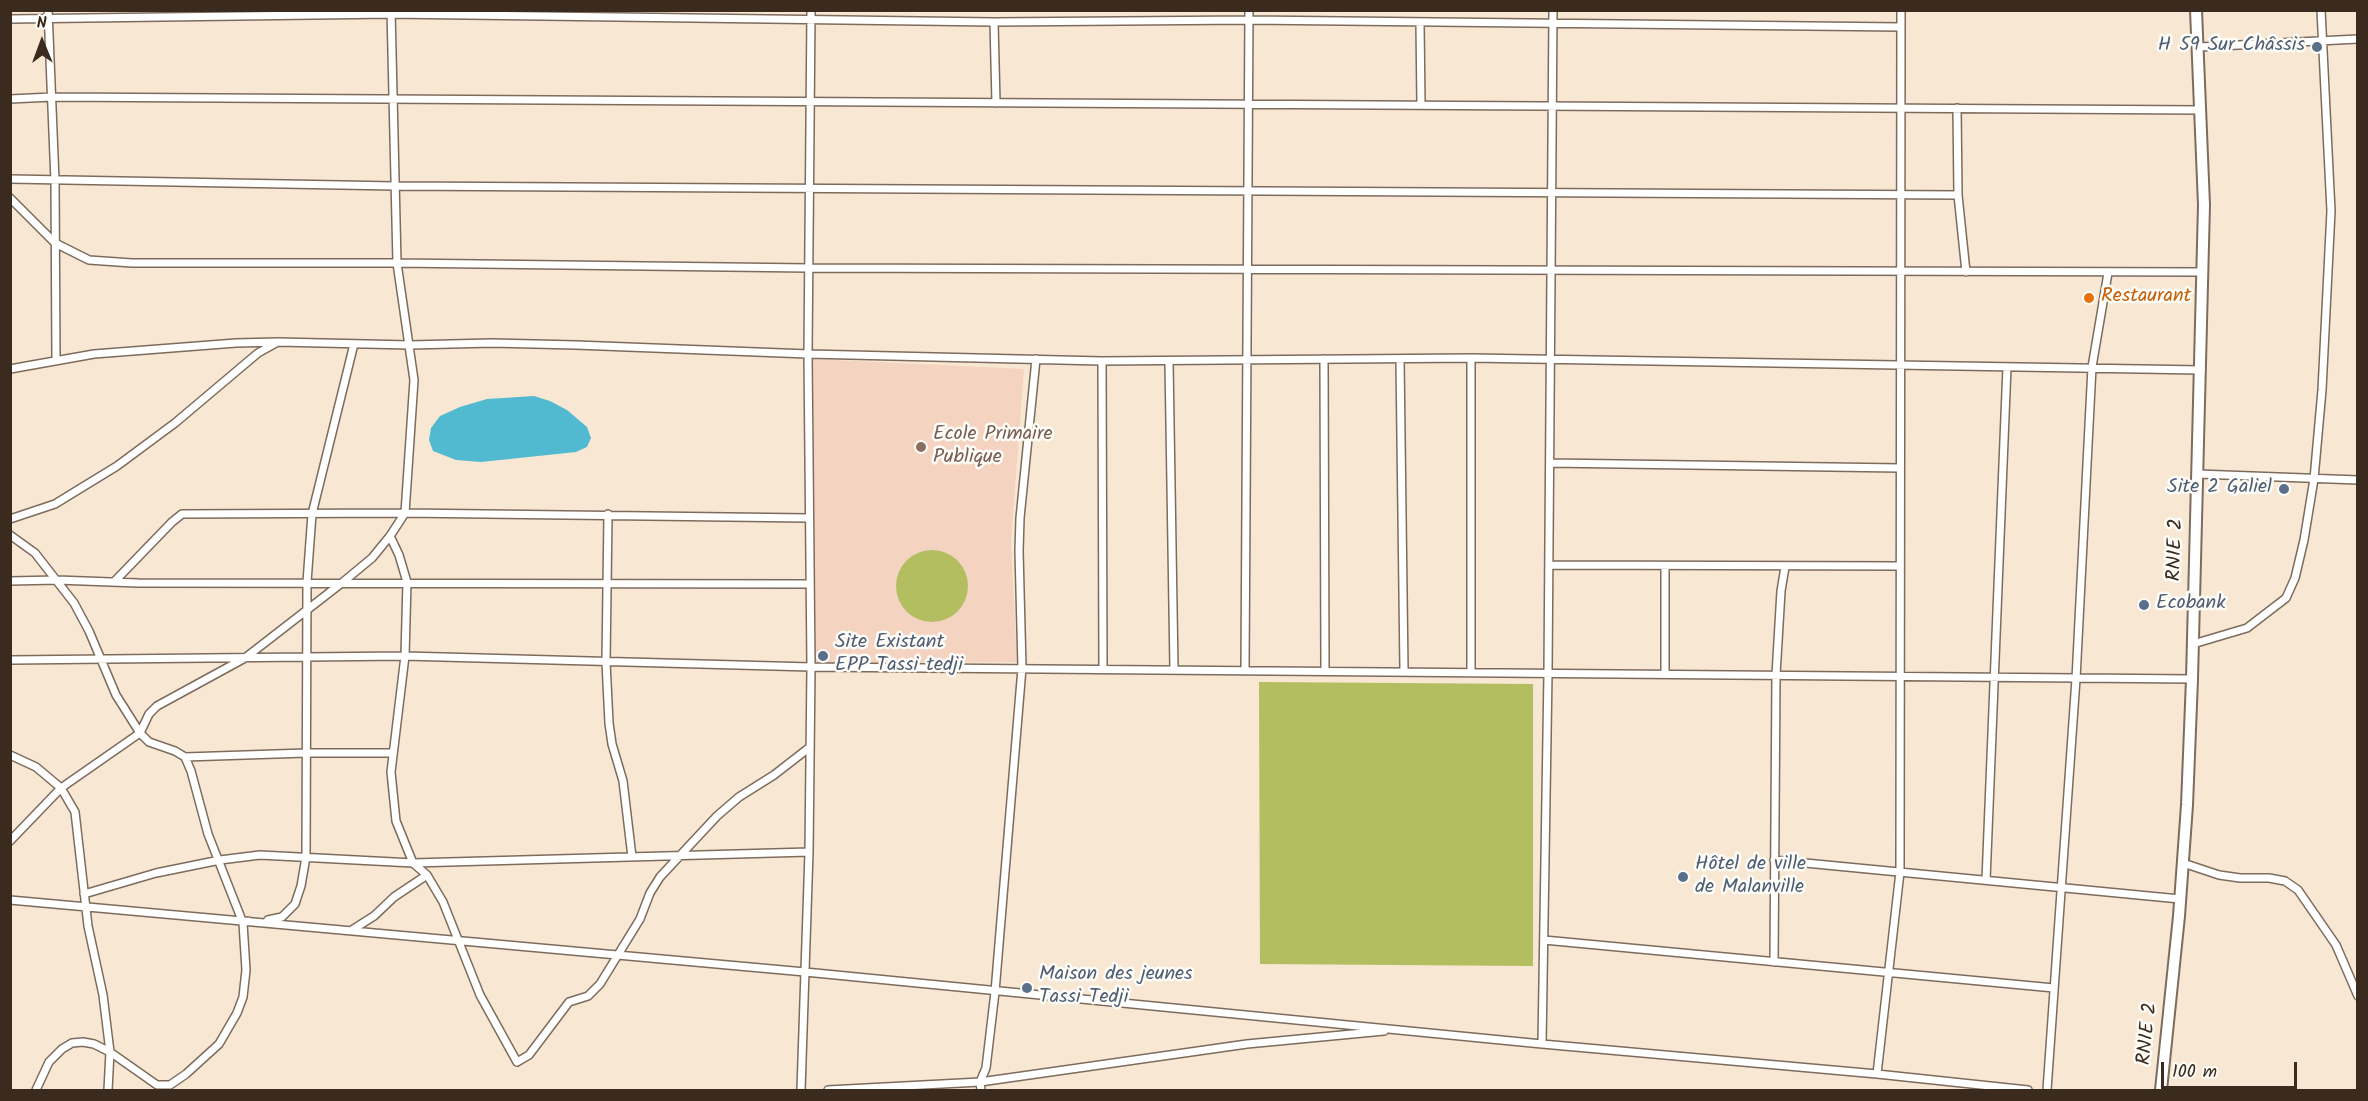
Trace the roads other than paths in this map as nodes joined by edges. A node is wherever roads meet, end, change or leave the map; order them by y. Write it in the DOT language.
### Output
graph roads {
  1 [pos="48,10"];
  2 [pos="811,10"];
  3 [pos="898,10"];
  4 [pos="1249,10"];
  5 [pos="1553,10"];
  6 [pos="1901,10"];
  7 [pos="2196,10"];
  8 [pos="2321,10"];
  9 [pos="391,12"];
  10 [pos="10,19"];
  11 [pos="48,20"];
  12 [pos="811,20"];
  13 [pos="897,20"];
  14 [pos="1249,20"];
  15 [pos="994,22"];
  16 [pos="1420,23"];
  17 [pos="1552,25"];
  18 [pos="1901,27"];
  19 [pos="2358,39"];
  20 [pos="2324,42"];
  21 [pos="2199,47"];
  22 [pos="52,97"];
  23 [pos="10,99"];
  24 [pos="392,99"];
  25 [pos="810,102"];
  26 [pos="996,103"];
  27 [pos="1248,104"];
  28 [pos="1421,105"];
  29 [pos="1552,106"];
  30 [pos="1901,108"];
  31 [pos="1957,108"];
  32 [pos="2201,110"];
  33 [pos="10,179"];
  34 [pos="55,181"];
  35 [pos="395,186"];
  36 [pos="810,188"];
  37 [pos="1249,190"];
  38 [pos="1553,193"];
  39 [pos="1902,194"];
  40 [pos="1958,195"];
  41 [pos="10,198"];
  42 [pos="55,243"];
  43 [pos="397,263"];
  44 [pos="809,268"];
  45 [pos="1246,269"];
  46 [pos="1551,269"];
  47 [pos="1901,272"];
  48 [pos="1966,272"];
  49 [pos="2203,272"];
  50 [pos="2108,273"];
  51 [pos="278,342"];
  52 [pos="354,344"];
  53 [pos="410,345"];
  54 [pos="808,354"];
  55 [pos="1471,358"];
  56 [pos="1036,359"];
  57 [pos="1324,359"];
  58 [pos="1400,359"];
  59 [pos="1550,359"];
  60 [pos="57,361"];
  61 [pos="1102,361"];
  62 [pos="1246,361"];
  63 [pos="1169,362"];
  64 [pos="1901,366"];
  65 [pos="2007,367"];
  66 [pos="2092,367"];
  67 [pos="10,369"];
  68 [pos="2201,370"];
  69 [pos="1550,463"];
  70 [pos="1900,468"];
  71 [pos="2198,474"];
  72 [pos="2314,479"];
  73 [pos="2358,480"];
  74 [pos="405,513"];
  75 [pos="312,514"];
  76 [pos="608,514"];
  77 [pos="808,518"];
  78 [pos="10,519"];
  79 [pos="10,535"];
  80 [pos="390,536"];
  81 [pos="1549,565"];
  82 [pos="1665,566"];
  83 [pos="1900,566"];
  84 [pos="1785,567"];
  85 [pos="57,580"];
  86 [pos="10,581"];
  87 [pos="114,582"];
  88 [pos="307,582"];
  89 [pos="343,582"];
  90 [pos="407,582"];
  91 [pos="607,583"];
  92 [pos="809,584"];
  93 [pos="307,612"];
  94 [pos="2193,644"];
  95 [pos="405,656"];
  96 [pos="306,657"];
  97 [pos="245,658"];
  98 [pos="10,660"];
  99 [pos="100,660"];
  100 [pos="606,662"];
  101 [pos="811,667"];
  102 [pos="1022,668"];
  103 [pos="1103,668"];
  104 [pos="1174,669"];
  105 [pos="1245,670"];
  106 [pos="1325,671"];
  107 [pos="1404,671"];
  108 [pos="1471,672"];
  109 [pos="1548,673"];
  110 [pos="1665,674"];
  111 [pos="1776,675"];
  112 [pos="1900,675"];
  113 [pos="1993,677"];
  114 [pos="2076,679"];
  115 [pos="2192,679"];
  116 [pos="140,733"];
  117 [pos="810,747"];
  118 [pos="306,753"];
  119 [pos="393,753"];
  120 [pos="10,755"];
  121 [pos="184,758"];
  122 [pos="61,788"];
  123 [pos="10,841"];
  124 [pos="809,852"];
  125 [pos="682,856"];
  126 [pos="306,857"];
  127 [pos="632,857"];
  128 [pos="220,860"];
  129 [pos="1774,860"];
  130 [pos="413,862"];
  131 [pos="2182,862"];
  132 [pos="1900,872"];
  133 [pos="427,875"];
  134 [pos="1986,880"];
  135 [pos="2061,888"];
  136 [pos="84,894"];
  137 [pos="2180,899"];
  138 [pos="10,900"];
  139 [pos="86,906"];
  140 [pos="243,921"];
  141 [pos="254,921"];
  142 [pos="352,930"];
  143 [pos="457,940"];
  144 [pos="1544,940"];
  145 [pos="618,955"];
  146 [pos="1774,962"];
  147 [pos="805,972"];
  148 [pos="1888,973"];
  149 [pos="2055,988"];
  150 [pos="995,992"];
  151 [pos="2358,996"];
  152 [pos="1401,1029"];
  153 [pos="1542,1044"];
  154 [pos="110,1052"];
  155 [pos="1877,1074"];
  156 [pos="981,1082"];
  157 [pos="36,1090"];
  158 [pos="108,1090"];
  159 [pos="801,1090"];
  160 [pos="828,1090"];
  161 [pos="981,1090"];
  162 [pos="2028,1090"];
  163 [pos="2047,1090"];
  164 [pos="2162,1090"];
  1 -- 11 [label="street"];
  2 -- 12 [label="street"];
  3 -- 13 [label="street"];
  4 -- 14 [label="street"];
  5 -- 17 [label="street"];
  6 -- 18 [label="street"];
  7 -- 21 [label="main road, RNIE 2 / RNIE 2"];
  8 -- 20 [label="street"];
  9 -- 11 [label="street"];
  9 -- 12 [label="street"];
  9 -- 24 [label="street"];
  10 -- 11 [label="street"];
  11 -- 22 [label="street"];
  12 -- 13 [label="street"];
  12 -- 25 [label="street"];
  13 -- 15 [label="street"];
  14 -- 15 [label="street"];
  14 -- 16 [label="street"];
  14 -- 27 [label="street"];
  15 -- 26 [label="street"];
  16 -- 17 [label="street"];
  16 -- 28 [label="street"];
  17 -- 18 [label="street"];
  17 -- 29 [label="street"];
  18 -- 30 [label="street"];
  19 -- 20 [label="street"];
  20 -- 21 [label="street"];
  20 -- 72 [label="street"];
  21 -- 32 [label="main road, RNIE 2 / RNIE 2"];
  22 -- 23 [label="street"];
  22 -- 24 [label="street"];
  22 -- 34 [label="street"];
  24 -- 25 [label="street"];
  24 -- 35 [label="street"];
  25 -- 26 [label="street"];
  25 -- 36 [label="street"];
  26 -- 27 [label="street"];
  27 -- 28 [label="street"];
  27 -- 37 [label="street"];
  28 -- 29 [label="street"];
  29 -- 30 [label="street"];
  29 -- 38 [label="street"];
  30 -- 31 [label="street"];
  30 -- 39 [label="street"];
  31 -- 32 [label="street"];
  31 -- 40 [label="street"];
  32 -- 49 [label="main road, RNIE 2 / RNIE 2"];
  33 -- 34 [label="street"];
  34 -- 35 [label="street"];
  34 -- 42 [label="street"];
  35 -- 36 [label="street"];
  35 -- 43 [label="street"];
  36 -- 37 [label="street"];
  36 -- 44 [label="street"];
  37 -- 38 [label="street"];
  37 -- 45 [label="street"];
  38 -- 39 [label="street"];
  38 -- 46 [label="street"];
  39 -- 40 [label="street"];
  39 -- 47 [label="street"];
  40 -- 48 [label="street"];
  41 -- 42 [label="street"];
  42 -- 43 [label="street"];
  42 -- 60 [label="street"];
  43 -- 44 [label="street"];
  43 -- 53 [label="street"];
  44 -- 45 [label="street"];
  44 -- 54 [label="street"];
  45 -- 46 [label="street"];
  45 -- 62 [label="street"];
  46 -- 47 [label="street"];
  46 -- 59 [label="street"];
  47 -- 48 [label="street"];
  47 -- 64 [label="street"];
  48 -- 50 [label="street"];
  49 -- 50 [label="street"];
  49 -- 68 [label="main road, RNIE 2 / RNIE 2"];
  50 -- 66 [label="street"];
  51 -- 52 [label="street"];
  51 -- 60 [label="street"];
  51 -- 78 [label="street"];
  52 -- 53 [label="street"];
  52 -- 75 [label="street"];
  53 -- 54 [label="street"];
  53 -- 74 [label="street"];
  54 -- 56 [label="street"];
  54 -- 77 [label="street"];
  55 -- 58 [label="street"];
  55 -- 59 [label="street"];
  55 -- 108 [label="street"];
  56 -- 61 [label="street"];
  56 -- 102 [label="street"];
  57 -- 58 [label="street"];
  57 -- 62 [label="street"];
  57 -- 106 [label="street"];
  58 -- 107 [label="street"];
  59 -- 64 [label="street"];
  59 -- 69 [label="street"];
  60 -- 67 [label="street"];
  61 -- 63 [label="street"];
  61 -- 103 [label="street"];
  62 -- 63 [label="street"];
  62 -- 105 [label="street"];
  63 -- 104 [label="street"];
  64 -- 65 [label="street"];
  64 -- 70 [label="street"];
  65 -- 66 [label="street"];
  65 -- 113 [label="street"];
  66 -- 68 [label="street"];
  66 -- 114 [label="street"];
  68 -- 71 [label="main road, RNIE 2 / RNIE 2"];
  69 -- 70 [label="street"];
  69 -- 81 [label="street"];
  70 -- 83 [label="street"];
  71 -- 72 [label="street"];
  71 -- 94 [label="main road, RNIE 2 / RNIE 2"];
  72 -- 73 [label="street"];
  72 -- 94 [label="street"];
  74 -- 75 [label="street"];
  74 -- 76 [label="street"];
  74 -- 80 [label="street"];
  75 -- 87 [label="street"];
  75 -- 88 [label="street"];
  76 -- 77 [label="street"];
  76 -- 91 [label="street"];
  77 -- 92 [label="street"];
  79 -- 85 [label="street"];
  80 -- 89 [label="street"];
  80 -- 90 [label="street"];
  81 -- 82 [label="street"];
  81 -- 109 [label="street"];
  82 -- 84 [label="street"];
  82 -- 110 [label="street"];
  83 -- 84 [label="street"];
  83 -- 112 [label="street"];
  84 -- 111 [label="street"];
  85 -- 86 [label="street"];
  85 -- 87 [label="street"];
  85 -- 99 [label="street"];
  87 -- 88 [label="street"];
  88 -- 89 [label="street"];
  88 -- 93 [label="street"];
  89 -- 90 [label="street"];
  89 -- 93 [label="street"];
  90 -- 91 [label="street"];
  90 -- 95 [label="street"];
  91 -- 92 [label="street"];
  91 -- 100 [label="street"];
  92 -- 101 [label="street"];
  93 -- 96 [label="street"];
  93 -- 97 [label="street"];
  94 -- 115 [label="main road, RNIE 2 / RNIE 2"];
  95 -- 96 [label="street"];
  95 -- 100 [label="street"];
  95 -- 119 [label="street"];
  96 -- 97 [label="street"];
  96 -- 118 [label="street"];
  97 -- 99 [label="street"];
  97 -- 116 [label="street"];
  98 -- 99 [label="street"];
  99 -- 116 [label="street"];
  100 -- 101 [label="street"];
  100 -- 127 [label="street"];
  101 -- 102 [label="street"];
  101 -- 117 [label="street"];
  102 -- 103 [label="street"];
  102 -- 150 [label="street"];
  103 -- 104 [label="street"];
  104 -- 105 [label="street"];
  105 -- 106 [label="street"];
  106 -- 107 [label="street"];
  107 -- 108 [label="street"];
  108 -- 109 [label="street"];
  109 -- 110 [label="street"];
  109 -- 144 [label="street"];
  110 -- 111 [label="street"];
  111 -- 112 [label="street"];
  111 -- 129 [label="street"];
  112 -- 113 [label="street"];
  112 -- 132 [label="street"];
  113 -- 114 [label="street"];
  113 -- 134 [label="street"];
  114 -- 115 [label="street"];
  114 -- 135 [label="street"];
  115 -- 131 [label="main road, RNIE 2 / RNIE 2"];
  116 -- 121 [label="street"];
  116 -- 122 [label="street"];
  117 -- 124 [label="street"];
  117 -- 125 [label="street"];
  118 -- 119 [label="street"];
  118 -- 121 [label="street"];
  118 -- 126 [label="street"];
  119 -- 130 [label="street"];
  120 -- 122 [label="street"];
  121 -- 128 [label="street"];
  122 -- 123 [label="street"];
  122 -- 136 [label="street"];
  124 -- 125 [label="street"];
  124 -- 147 [label="street"];
  125 -- 127 [label="street"];
  125 -- 145 [label="street"];
  126 -- 128 [label="street"];
  126 -- 130 [label="street"];
  126 -- 141 [label="street"];
  127 -- 130 [label="street"];
  128 -- 136 [label="street"];
  128 -- 140 [label="street"];
  129 -- 132 [label="street"];
  129 -- 146 [label="street"];
  130 -- 133 [label="street"];
  131 -- 137 [label="main road, RNIE 2 / RNIE 2"];
  131 -- 151 [label="street"];
  132 -- 134 [label="street"];
  132 -- 148 [label="street"];
  133 -- 142 [label="street"];
  133 -- 143 [label="street"];
  134 -- 135 [label="street"];
  135 -- 137 [label="street"];
  135 -- 149 [label="street"];
  136 -- 139 [label="street"];
  137 -- 164 [label="main road, RNIE 2 / RNIE 2"];
  138 -- 139 [label="street"];
  139 -- 140 [label="street"];
  139 -- 154 [label="street"];
  140 -- 141 [label="street"];
  140 -- 154 [label="street"];
  141 -- 142 [label="street"];
  142 -- 143 [label="street"];
  143 -- 145 [label="street"];
  143 -- 145 [label="street"];
  144 -- 146 [label="street"];
  144 -- 153 [label="street"];
  145 -- 147 [label="street"];
  146 -- 148 [label="street"];
  147 -- 150 [label="street"];
  147 -- 159 [label="street"];
  148 -- 149 [label="street"];
  148 -- 155 [label="street"];
  149 -- 163 [label="street"];
  150 -- 152 [label="street"];
  150 -- 156 [label="street"];
  152 -- 153 [label="street"];
  152 -- 156 [label="street"];
  153 -- 155 [label="street"];
  154 -- 157 [label="street"];
  154 -- 158 [label="street"];
  155 -- 162 [label="street"];
  156 -- 160 [label="street"];
  156 -- 161 [label="street"];
}
